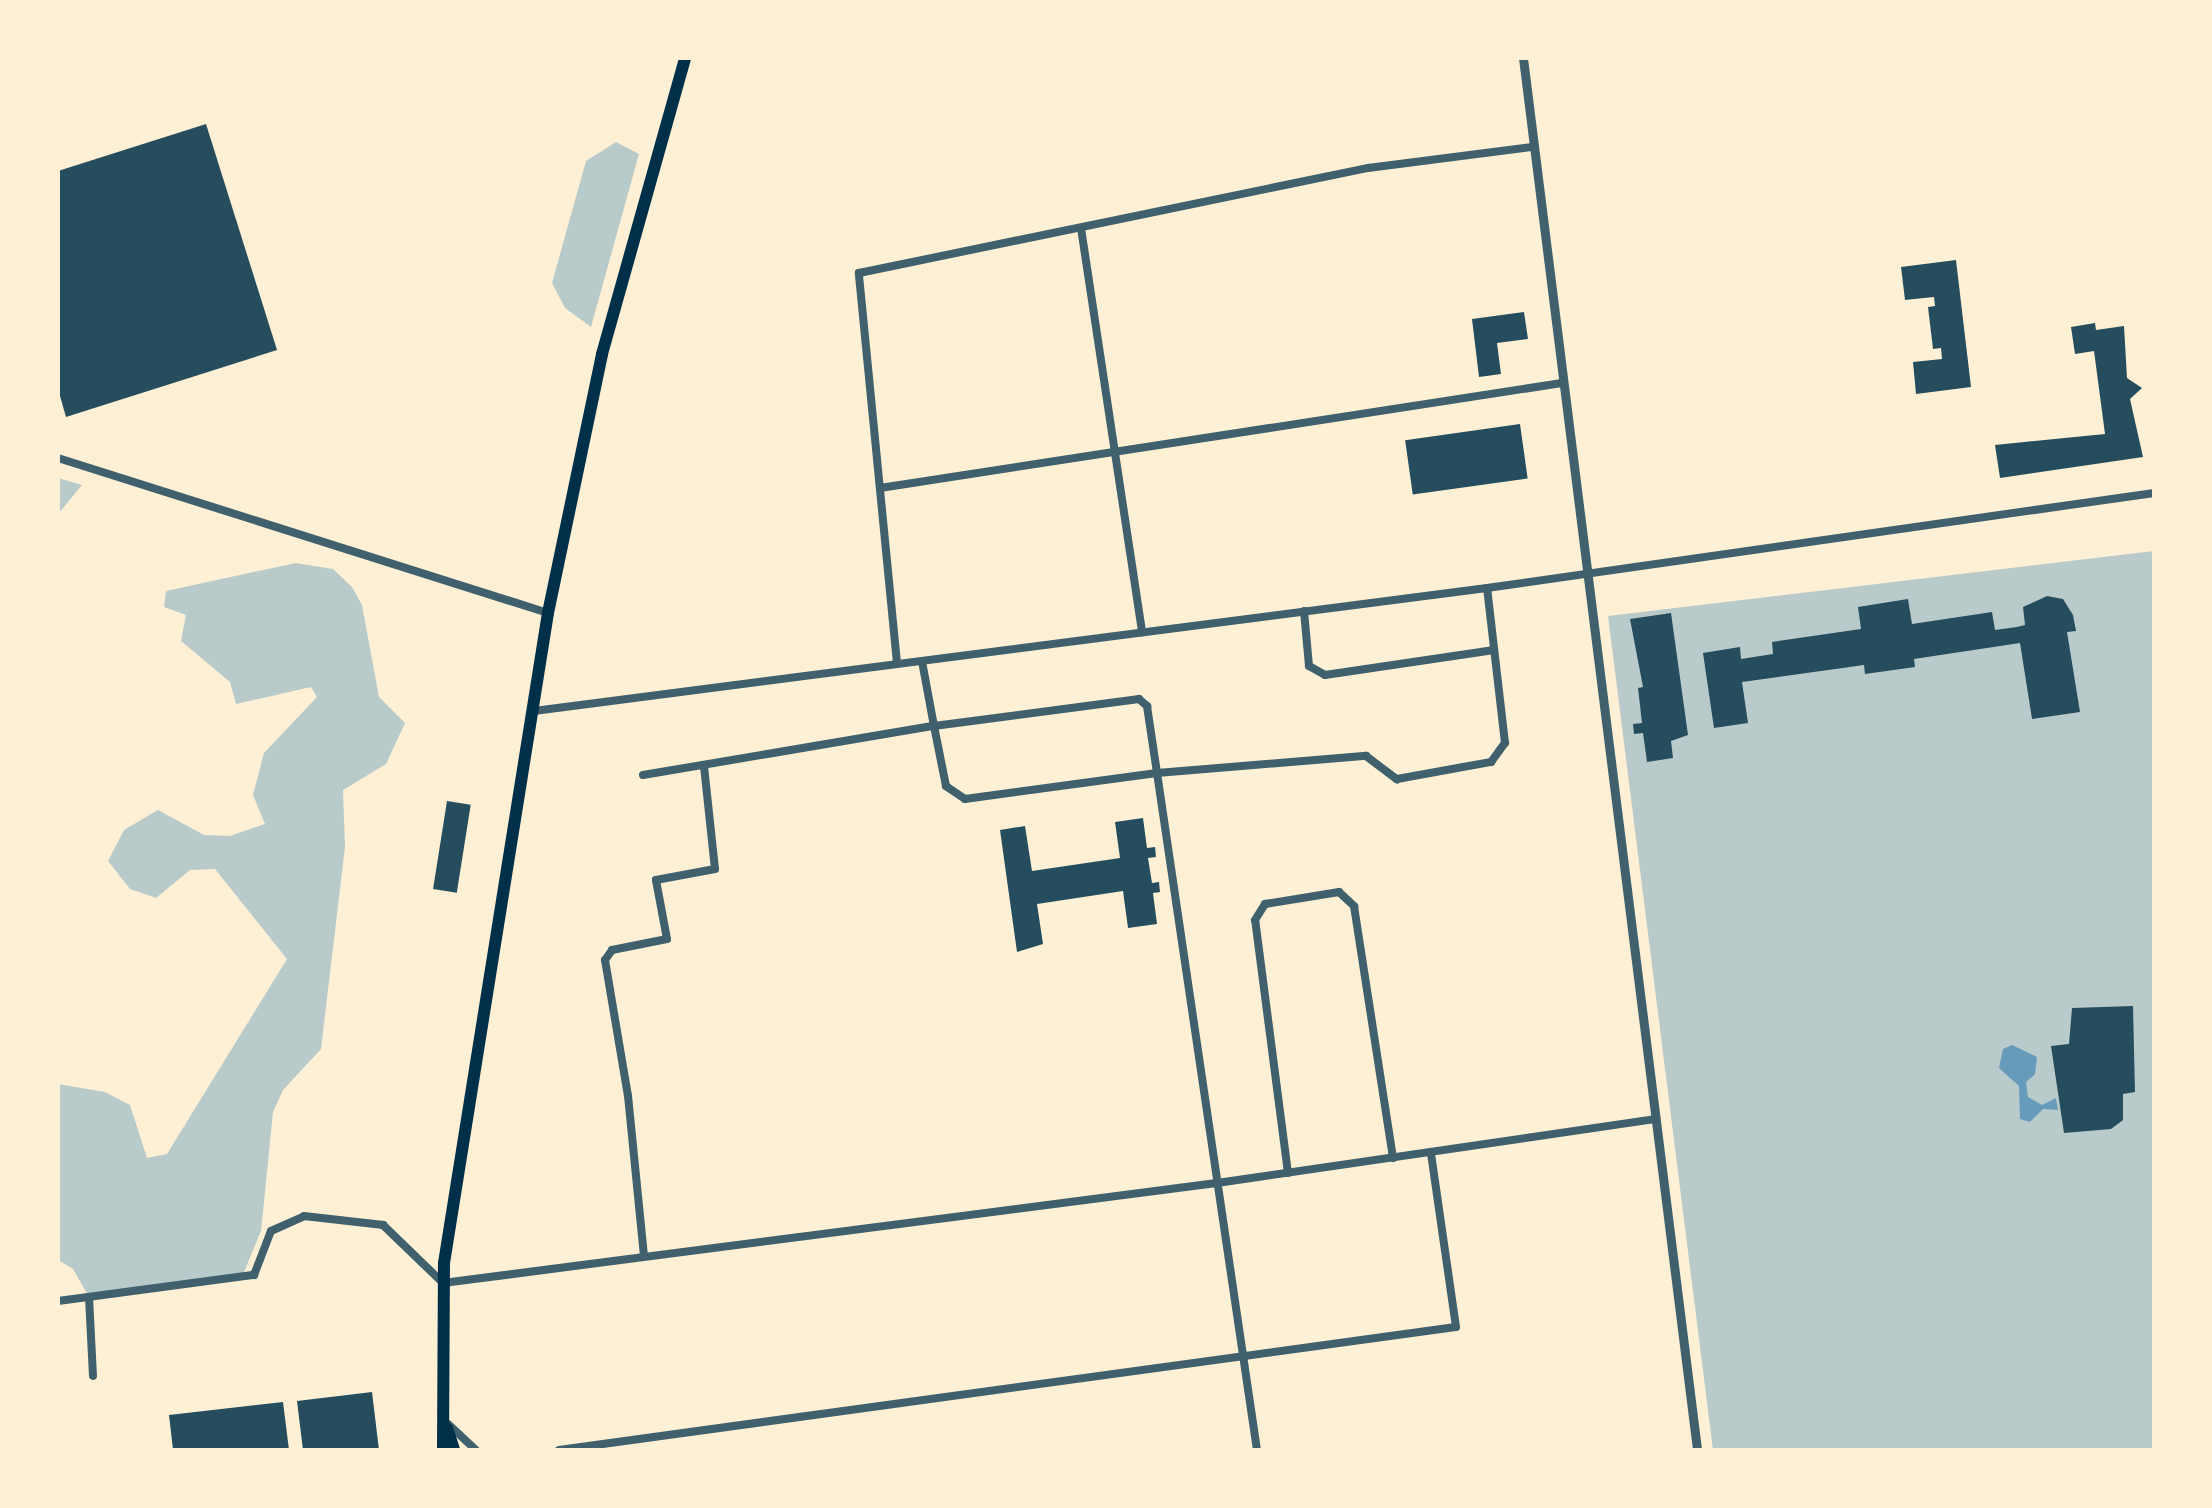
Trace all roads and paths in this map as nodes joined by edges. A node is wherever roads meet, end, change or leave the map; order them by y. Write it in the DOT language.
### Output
graph roads {
  1 [pos="685,58"];
  2 [pos="1523,58"];
  3 [pos="1532,147"];
  4 [pos="1081,228"];
  5 [pos="1562,383"];
  6 [pos="1117,448"];
  7 [pos="58,458"];
  8 [pos="880,488"];
  9 [pos="2154,493"];
  10 [pos="1583,573"];
  11 [pos="1487,588"];
  12 [pos="1304,611"];
  13 [pos="548,614"];
  14 [pos="1142,632"];
  15 [pos="1494,650"];
  16 [pos="922,661"];
  17 [pos="896,663"];
  18 [pos="534,711"];
  19 [pos="934,726"];
  20 [pos="704,766"];
  21 [pos="1157,773"];
  22 [pos="643,776"];
  23 [pos="1656,1119"];
  24 [pos="1431,1153"];
  25 [pos="1393,1158"];
  26 [pos="1288,1173"];
  27 [pos="1217,1184"];
  28 [pos="644,1256"];
  29 [pos="443,1283"];
  30 [pos="88,1297"];
  31 [pos="58,1302"];
  32 [pos="1243,1358"];
  33 [pos="93,1376"];
  34 [pos="445,1421"];
  35 [pos="442,1450"];
  36 [pos="454,1450"];
  37 [pos="476,1450"];
  38 [pos="559,1450"];
  39 [pos="1257,1450"];
  40 [pos="1697,1450"];
  1 -- 13 [label="highway"];
  2 -- 3 [label="street"];
  3 -- 4 [label="street"];
  3 -- 5 [label="street"];
  4 -- 6 [label="street"];
  4 -- 8 [label="street"];
  5 -- 6 [label="street"];
  5 -- 10 [label="street"];
  6 -- 8 [label="street"];
  6 -- 14 [label="street"];
  7 -- 13 [label="street"];
  8 -- 17 [label="street"];
  9 -- 10 [label="street"];
  10 -- 11 [label="street"];
  10 -- 23 [label="street"];
  11 -- 12 [label="street"];
  11 -- 15 [label="street"];
  12 -- 14 [label="street"];
  12 -- 15 [label="street"];
  13 -- 18 [label="highway"];
  14 -- 16 [label="street"];
  15 -- 21 [label="street"];
  16 -- 17 [label="street"];
  16 -- 19 [label="street"];
  17 -- 18 [label="street"];
  18 -- 29 [label="highway"];
  19 -- 20 [label="street"];
  19 -- 21 [label="street"];
  19 -- 21 [label="street"];
  20 -- 22 [label="street"];
  20 -- 28 [label="street"];
  21 -- 27 [label="street"];
  23 -- 24 [label="street"];
  23 -- 40 [label="street"];
  24 -- 25 [label="street"];
  24 -- 32 [label="street"];
  25 -- 26 [label="street"];
  25 -- 26 [label="street"];
  26 -- 27 [label="street"];
  27 -- 28 [label="street"];
  27 -- 32 [label="street"];
  28 -- 29 [label="street"];
  29 -- 30 [label="street"];
  29 -- 34 [label="highway"];
  30 -- 31 [label="street"];
  30 -- 33 [label="street"];
  32 -- 38 [label="street"];
  32 -- 39 [label="street"];
  34 -- 35 [label="highway"];
  34 -- 36 [label="highway"];
  34 -- 37 [label="street"];
}
